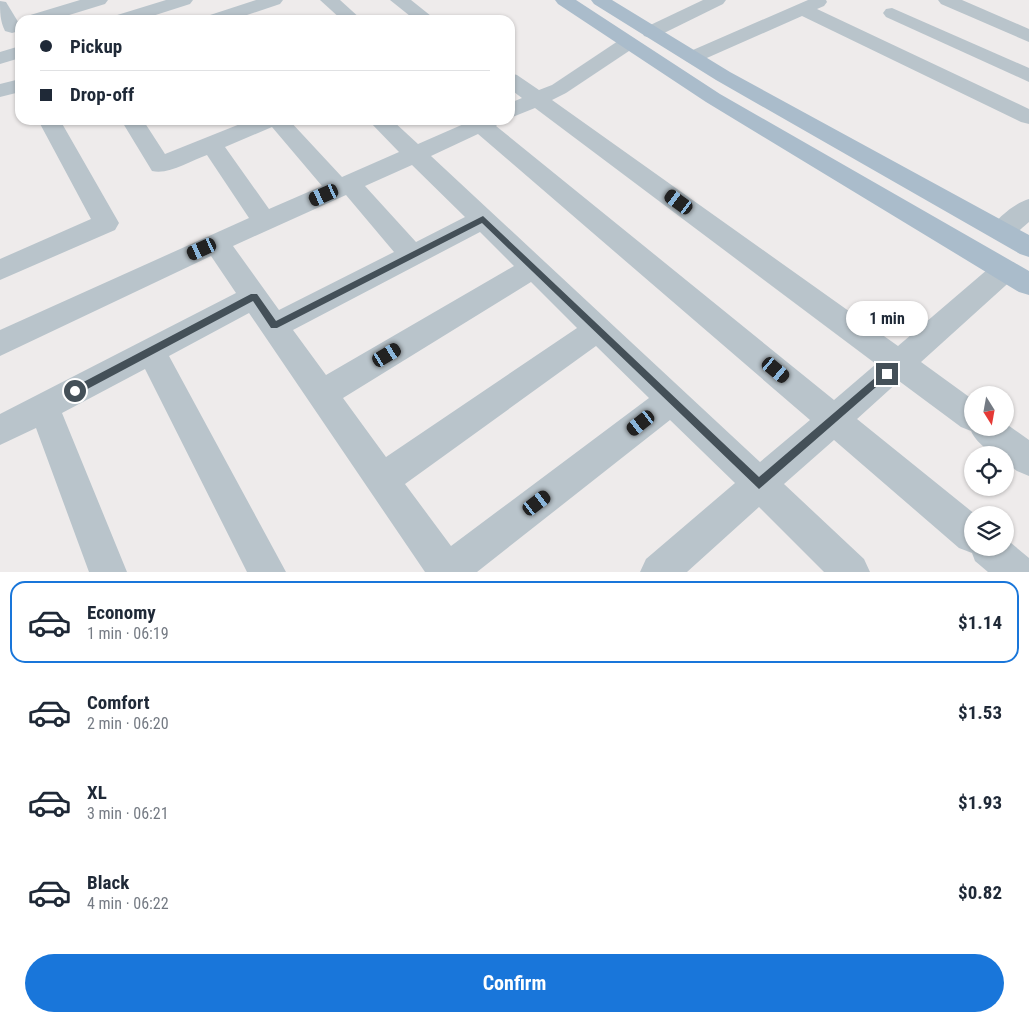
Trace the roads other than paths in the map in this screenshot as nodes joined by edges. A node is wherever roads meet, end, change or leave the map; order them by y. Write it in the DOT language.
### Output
graph roads {
  1 [pos="99,0"];
  2 [pos="184,0"];
  3 [pos="329,0"];
  4 [pos="399,0"];
  5 [pos="564,0"];
  6 [pos="602,0"];
  7 [pos="717,0"];
  8 [pos="821,0"];
  9 [pos="947,0"];
  10 [pos="261,2"];
  11 [pos="0,6"];
  12 [pos="802,9"];
  13 [pos="892,13"];
  14 [pos="53,15"];
  15 [pos="137,15"];
  16 [pos="227,15"];
  17 [pos="270,15"];
  18 [pos="347,15"];
  19 [pos="420,15"];
  20 [pos="11,27"];
  21 [pos="651,32"];
  22 [pos="1029,35"];
  23 [pos="628,43"];
  24 [pos="15,54"];
  25 [pos="986,56"];
  26 [pos="692,57"];
  27 [pos="0,58"];
  28 [pos="1029,76"];
  29 [pos="515,83"];
  30 [pos="15,86"];
  31 [pos="0,91"];
  32 [pos="538,99"];
  33 [pos="515,109"];
  34 [pos="1029,117"];
  35 [pos="52,125"];
  36 [pos="142,125"];
  37 [pos="258,125"];
  38 [pos="282,125"];
  39 [pos="384,125"];
  40 [pos="476,125"];
  41 [pos="486,125"];
  42 [pos="211,144"];
  43 [pos="415,154"];
  44 [pos="344,186"];
  45 [pos="1029,208"];
  46 [pos="483,219"];
  47 [pos="264,221"];
  48 [pos="1002,231"];
  49 [pos="216,243"];
  50 [pos="1029,247"];
  51 [pos="412,255"];
  52 [pos="1,266"];
  53 [pos="533,268"];
  54 [pos="1017,277"];
  55 [pos="254,297"];
  56 [pos="274,326"];
  57 [pos="598,329"];
  58 [pos="0,344"];
  59 [pos="151,351"];
  60 [pos="900,362"];
  61 [pos="322,394"];
  62 [pos="671,400"];
  63 [pos="44,407"];
  64 [pos="964,411"];
  65 [pos="835,419"];
  66 [pos="0,430"];
  67 [pos="997,436"];
  68 [pos="1029,460"];
  69 [pos="382,480"];
  70 [pos="759,484"];
  71 [pos="964,528"];
  72 [pos="998,556"];
  73 [pos="108,572"];
  74 [pos="267,572"];
  75 [pos="447,572"];
  76 [pos="659,572"];
  77 [pos="851,572"];
  78 [pos="1017,572"];
  1 -- 14 [label="street"];
  2 -- 15 [label="street"];
  3 -- 18 [label="street"];
  4 -- 19 [label="street"];
  5 -- 23 [label="main road"];
  6 -- 21 [label="main road"];
  7 -- 21 [label="street"];
  8 -- 12 [label="street"];
  9 -- 22 [label="street"];
  10 -- 16 [label="street"];
  10 -- 17 [label="street"];
  11 -- 20 [label="street"];
  12 -- 26 [label="street"];
  12 -- 34 [label="street"];
  13 -- 25 [label="street"];
  21 -- 26 [label="main road"];
  22 -- 25 [label="street"];
  23 -- 32 [label="street"];
  23 -- 54 [label="main road"];
  24 -- 27 [label="street"];
  25 -- 28 [label="street"];
  26 -- 48 [label="main road"];
  29 -- 32 [label="street"];
  30 -- 31 [label="street"];
  32 -- 33 [label="street"];
  32 -- 60 [label="street"];
  35 -- 52 [label="street"];
  36 -- 42 [label="street"];
  37 -- 42 [label="street"];
  38 -- 44 [label="street"];
  39 -- 43 [label="street"];
  40 -- 43 [label="street"];
  41 -- 65 [label="street"];
  42 -- 47 [label="street"];
  43 -- 44 [label="street"];
  43 -- 46 [label="street"];
  44 -- 47 [label="street"];
  44 -- 51 [label="street"];
  45 -- 48 [label="street"];
  46 -- 51 [label="street"];
  46 -- 53 [label="street"];
  47 -- 49 [label="street"];
  48 -- 50 [label="main road"];
  49 -- 55 [label="street"];
  49 -- 58 [label="street"];
  51 -- 56 [label="street"];
  53 -- 57 [label="street"];
  53 -- 61 [label="street"];
  54 -- 60 [label="street"];
  55 -- 56 [label="street"];
  55 -- 59 [label="street"];
  56 -- 61 [label="street"];
  57 -- 62 [label="street"];
  57 -- 69 [label="street"];
  59 -- 63 [label="street"];
  59 -- 74 [label="street"];
  60 -- 64 [label="street"];
  60 -- 65 [label="street"];
  61 -- 69 [label="street"];
  62 -- 70 [label="street"];
  62 -- 75 [label="street"];
  63 -- 66 [label="street"];
  63 -- 73 [label="street"];
  65 -- 70 [label="street"];
  65 -- 71 [label="street"];
  67 -- 68 [label="street"];
  69 -- 75 [label="street"];
  70 -- 76 [label="street"];
  70 -- 77 [label="street"];
  72 -- 78 [label="street"];
}
